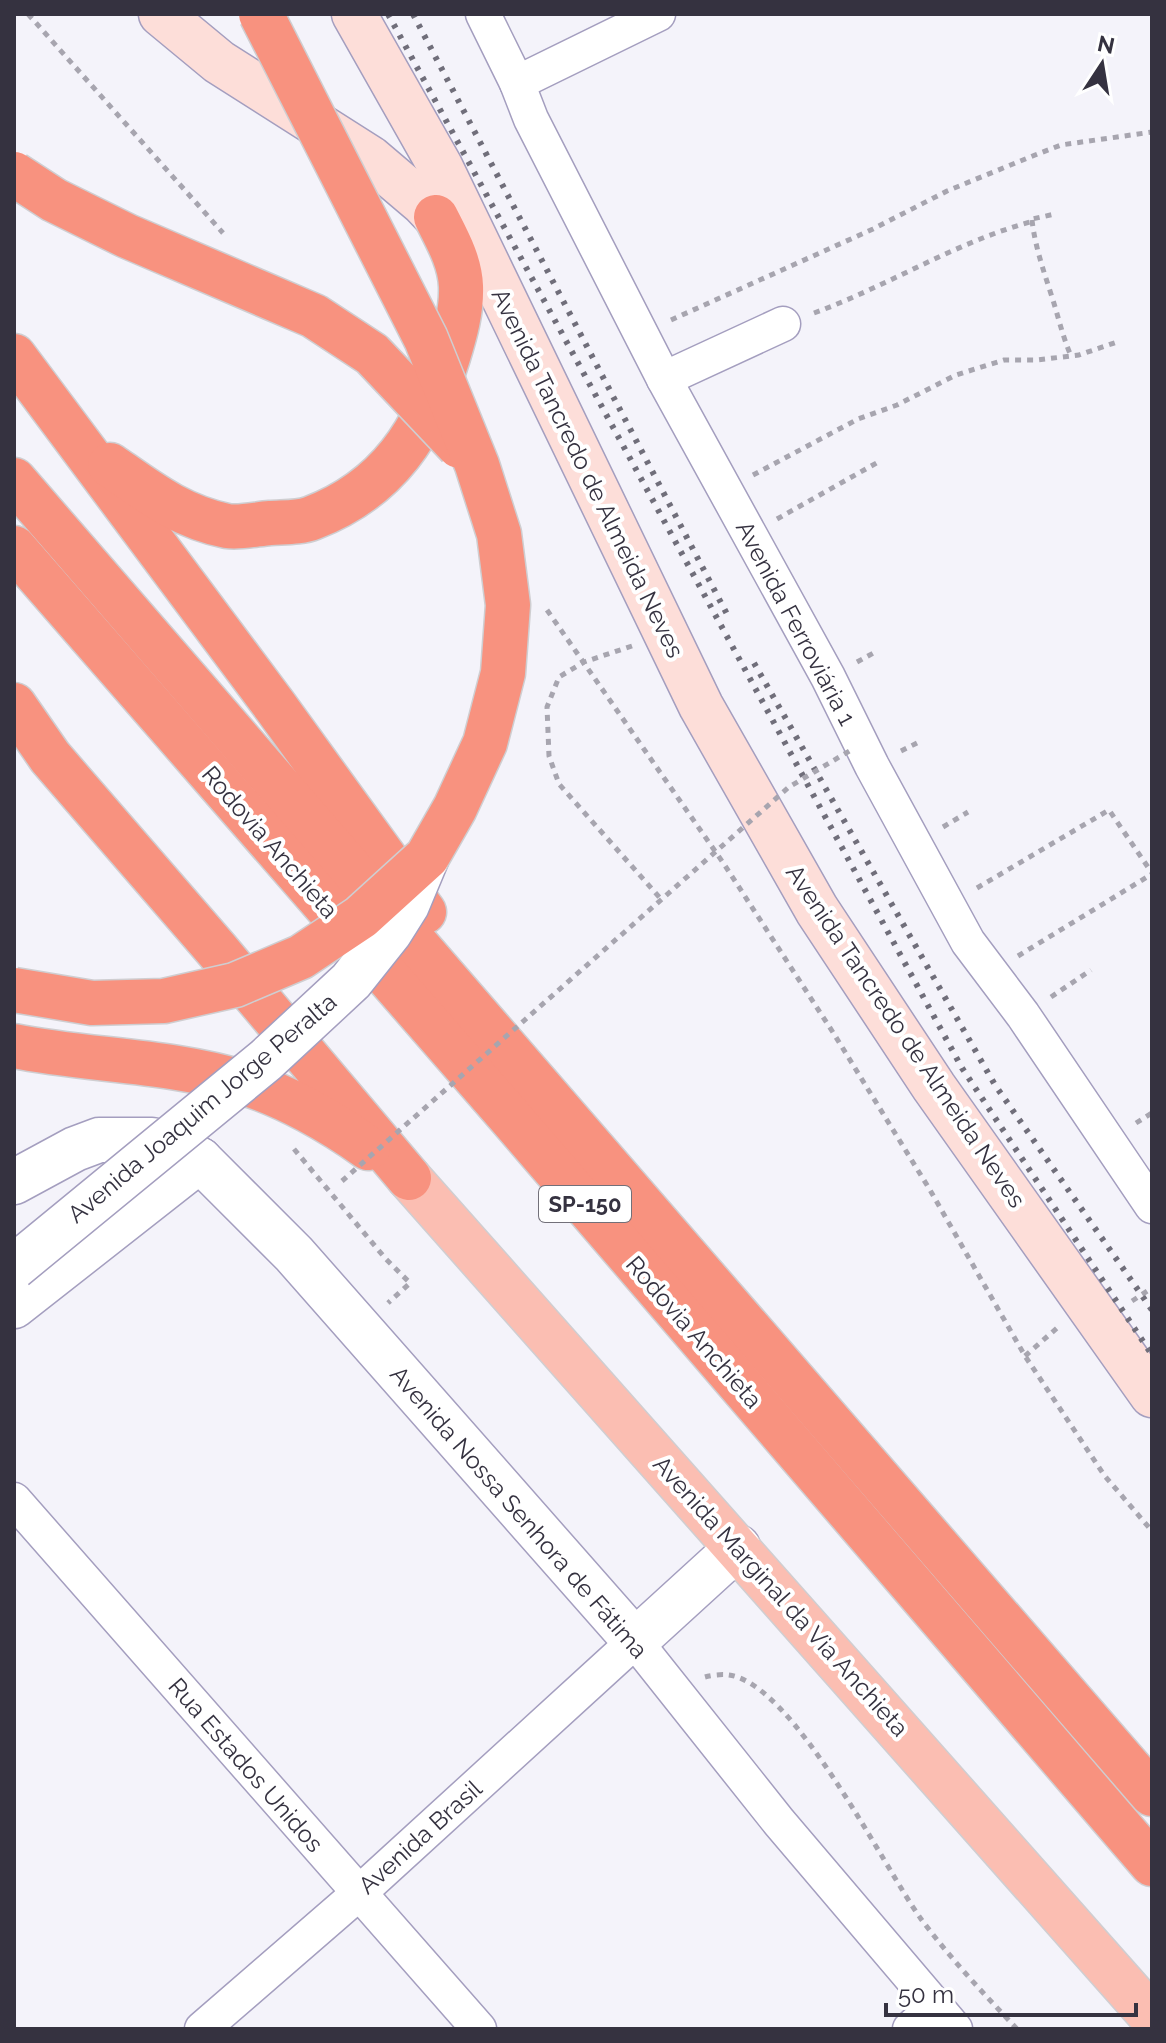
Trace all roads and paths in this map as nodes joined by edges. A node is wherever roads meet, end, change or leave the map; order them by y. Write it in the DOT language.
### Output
graph roads {
  1 [pos="28,14"];
  2 [pos="161,14"];
  3 [pos="261,14"];
  4 [pos="354,14"];
  5 [pos="483,14"];
  6 [pos="658,14"];
  7 [pos="517,83"];
  8 [pos="1152,132"];
  9 [pos="14,174"];
  10 [pos="1055,214"];
  11 [pos="436,217"];
  12 [pos="1032,219"];
  13 [pos="233,243"];
  14 [pos="477,279"];
  15 [pos="783,324"];
  16 [pos="641,333"];
  17 [pos="1120,341"];
  18 [pos="14,356"];
  19 [pos="1071,356"];
  20 [pos="664,379"];
  21 [pos="76,441"];
  22 [pos="880,461"];
  23 [pos="477,465"];
  24 [pos="14,480"];
  25 [pos="724,490"];
  26 [pos="748,535"];
  27 [pos="14,548"];
  28 [pos="540,601"];
  29 [pos="667,635"];
  30 [pos="584,662"];
  31 [pos="14,705"];
  32 [pos="851,750"];
  33 [pos="427,857"];
  34 [pos="1152,874"];
  35 [pos="660,898"];
  36 [pos="948,905"];
  37 [pos="1091,970"];
  38 [pos="990,973"];
  39 [pos="14,990"];
  40 [pos="1023,1015"];
  41 [pos="14,1046"];
  42 [pos="553,1103"];
  43 [pos="305,1140"];
  44 [pos="200,1160"];
  45 [pos="333,1171"];
  46 [pos="409,1178"];
  47 [pos="14,1182"];
  48 [pos="1152,1206"];
  49 [pos="14,1267"];
  50 [pos="14,1306"];
  51 [pos="359,1329"];
  52 [pos="1152,1395"];
  53 [pos="14,1500"];
  54 [pos="1152,1531"];
  55 [pos="738,1547"];
  56 [pos="635,1641"];
  57 [pos="676,1693"];
  58 [pos="1152,1794"];
  59 [pos="1152,1864"];
  60 [pos="359,1893"];
  61 [pos="1152,2017"];
  62 [pos="933,2022"];
  63 [pos="202,2029"];
  64 [pos="479,2029"];
  65 [pos="1017,2029"];
  1 -- 13 [label="path"];
  2 -- 11 [label="main road"];
  3 -- 23 [label="highway, bridge"];
  4 -- 14 [label="main road, Avenida Tancredo de Almeida Neves"];
  5 -- 7 [label="street, Avenida Ferroviária 1"];
  6 -- 7 [label="street"];
  7 -- 16 [label="street, Avenida Ferroviária 1"];
  8 -- 16 [label="path"];
  9 -- 23 [label="highway, bridge"];
  10 -- 12 [label="path"];
  11 -- 14 [label="highway"];
  12 -- 15 [label="path"];
  12 -- 19 [label="path"];
  14 -- 21 [label="highway"];
  14 -- 29 [label="main road, Avenida Tancredo de Almeida Neves"];
  15 -- 20 [label="street"];
  16 -- 20 [label="street, Avenida Ferroviária 1"];
  17 -- 19 [label="path"];
  18 -- 21 [label="highway"];
  19 -- 25 [label="path"];
  20 -- 25 [label="street, Avenida Ferroviária 1"];
  21 -- 42 [label="highway"];
  22 -- 26 [label="path"];
  23 -- 33 [label="highway, bridge"];
  24 -- 42 [label="highway, Rodovia Anchieta / SP-150"];
  25 -- 26 [label="street, Avenida Ferroviária 1"];
  26 -- 36 [label="street, Avenida Ferroviária 1"];
  27 -- 59 [label="highway, Rodovia Anchieta / SP-150"];
  28 -- 30 [label="path"];
  29 -- 30 [label="path"];
  29 -- 52 [label="main road, Avenida Tancredo de Almeida Neves"];
  30 -- 35 [label="path"];
  30 -- 54 [label="path"];
  31 -- 46 [label="highway"];
  32 -- 35 [label="path, bridge"];
  33 -- 39 [label="highway, bridge"];
  33 -- 49 [label="street, Avenida Joaquim Jorge Peralta, bridge"];
  34 -- 36 [label="path"];
  34 -- 38 [label="path"];
  35 -- 45 [label="path, bridge"];
  36 -- 38 [label="street, Avenida Ferroviária 1"];
  37 -- 40 [label="path"];
  38 -- 40 [label="street, Avenida Ferroviária 1"];
  40 -- 48 [label="street, Avenida Ferroviária 1"];
  41 -- 46 [label="highway"];
  42 -- 58 [label="highway, Rodovia Anchieta / SP-150"];
  43 -- 51 [label="path"];
  44 -- 47 [label="street, Avenida Nossa Senhora de Fátima"];
  44 -- 50 [label="street, Avenida Joaquim Jorge Peralta"];
  44 -- 51 [label="street, Avenida Nossa Senhora de Fátima"];
  46 -- 55 [label="main road, Avenida Marginal da Via Anchieta"];
  51 -- 56 [label="street, Avenida Nossa Senhora de Fátima"];
  53 -- 60 [label="street, Rua Estados Unidos"];
  55 -- 56 [label="street"];
  55 -- 61 [label="main road, Avenida Marginal da Via Anchieta"];
  56 -- 57 [label="street, Avenida Nossa Senhora de Fátima"];
  56 -- 60 [label="street, Avenida Brasil"];
  57 -- 62 [label="street, Avenida Nossa Senhora de Fátima"];
  57 -- 65 [label="path"];
  60 -- 63 [label="street, Avenida Brasil"];
  60 -- 64 [label="street, Rua Estados Unidos"];
}
